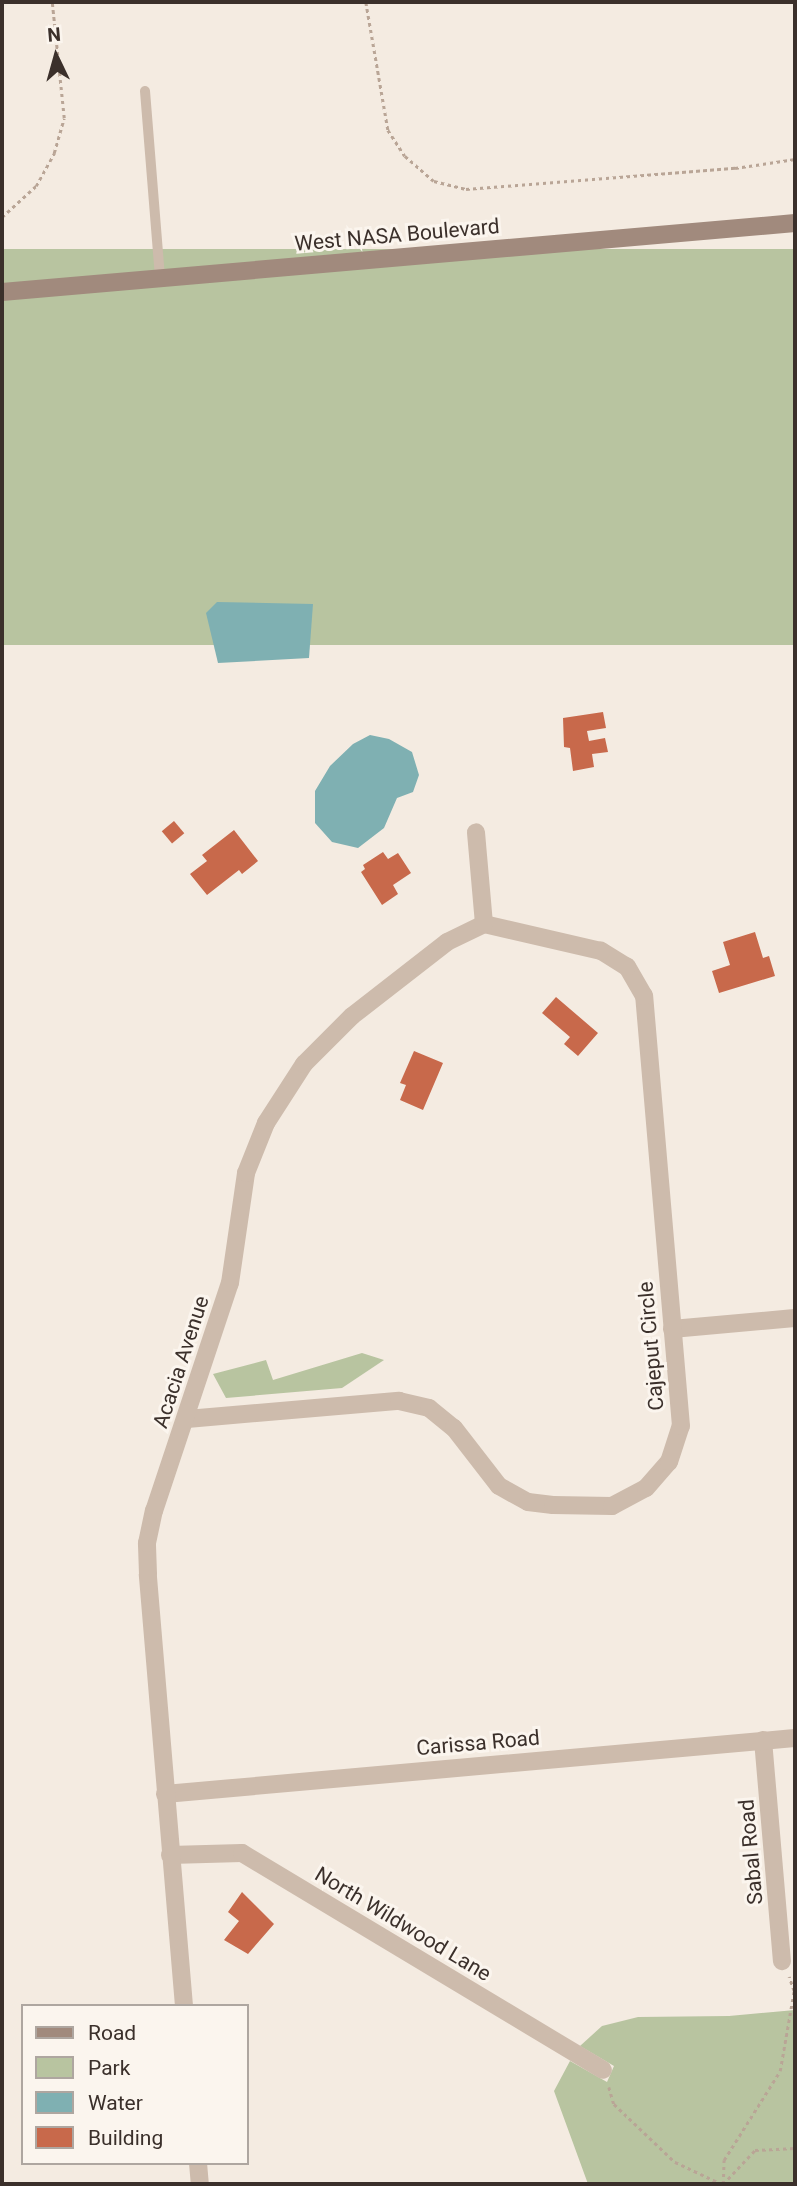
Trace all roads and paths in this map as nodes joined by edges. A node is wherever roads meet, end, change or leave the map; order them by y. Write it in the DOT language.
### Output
graph roads {
  1 [pos="52,2"];
  2 [pos="366,2"];
  3 [pos="145,91"];
  4 [pos="795,159"];
  5 [pos="2,217"];
  6 [pos="795,223"];
  7 [pos="160,278"];
  8 [pos="2,292"];
  9 [pos="476,832"];
  10 [pos="484,924"];
  11 [pos="795,1318"];
  12 [pos="672,1329"];
  13 [pos="187,1419"];
  14 [pos="795,1738"];
  15 [pos="763,1740"];
  16 [pos="165,1794"];
  17 [pos="170,1855"];
  18 [pos="782,1961"];
  19 [pos="184,2004"];
  20 [pos="603,2070"];
  21 [pos="795,2148"];
  22 [pos="198,2165"];
  23 [pos="200,2184"];
  24 [pos="723,2184"];
  1 -- 5 [label="path"];
  2 -- 4 [label="path"];
  3 -- 7 [label="lane"];
  6 -- 7 [label="main road, West NASA Boulevard"];
  7 -- 8 [label="main road, West NASA Boulevard"];
  9 -- 10 [label="street"];
  10 -- 12 [label="street, Cajeput Circle"];
  10 -- 13 [label="street, Acacia Avenue"];
  11 -- 12 [label="street"];
  12 -- 13 [label="street, Cajeput Circle"];
  13 -- 16 [label="street, Acacia Avenue"];
  14 -- 15 [label="street, Carissa Road"];
  15 -- 16 [label="street, Carissa Road"];
  15 -- 18 [label="street, Sabal Road"];
  16 -- 17 [label="street, Acacia Avenue"];
  17 -- 19 [label="street, Acacia Avenue"];
  17 -- 20 [label="street, North Wildwood Lane"];
  18 -- 24 [label="path"];
  20 -- 24 [label="path"];
  21 -- 24 [label="path"];
  22 -- 23 [label="street"];
}
